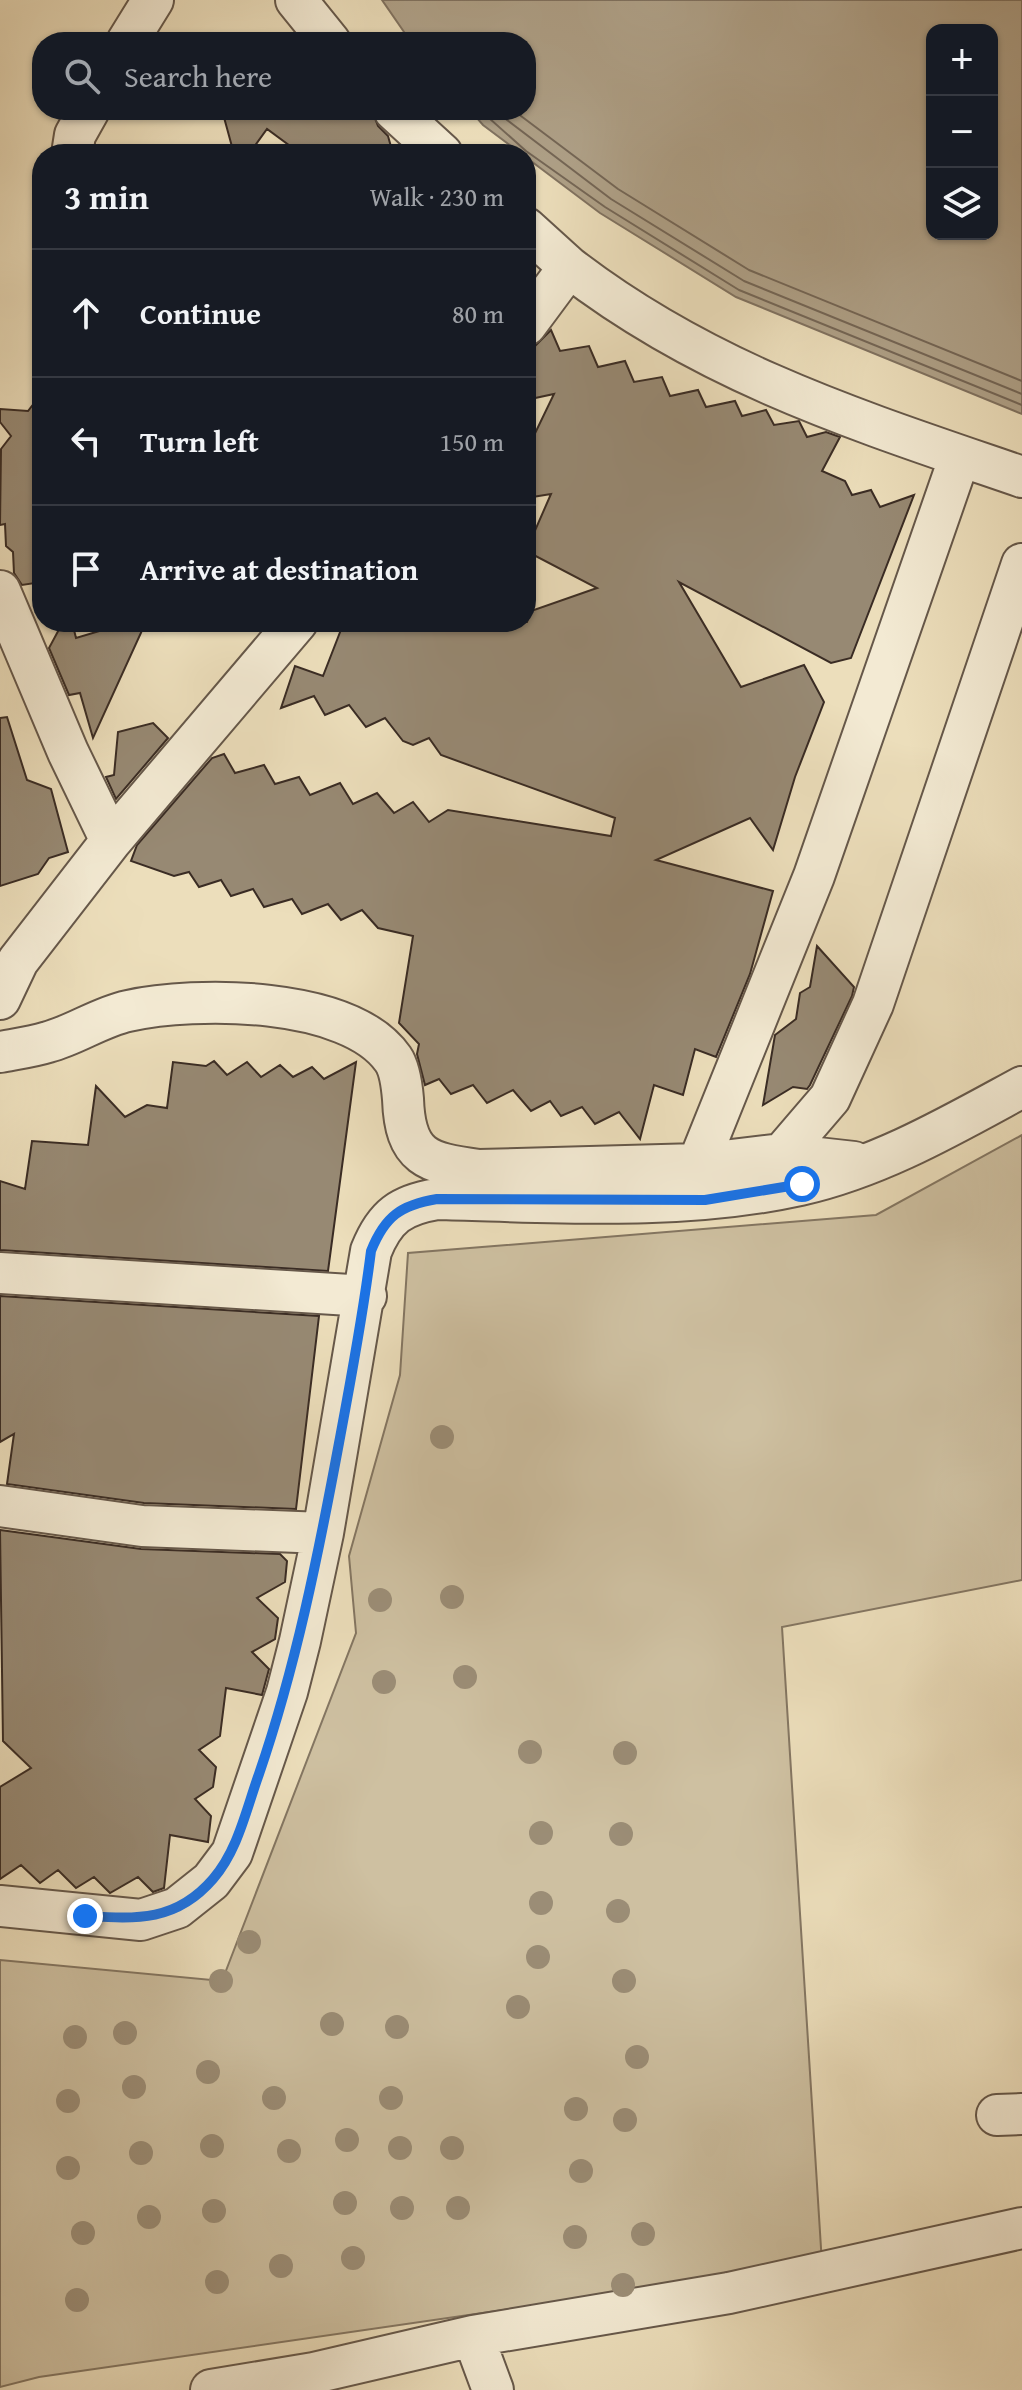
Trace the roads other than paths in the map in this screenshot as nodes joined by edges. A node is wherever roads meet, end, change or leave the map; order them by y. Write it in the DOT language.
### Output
graph roads {
  1 [pos="153,0"];
  2 [pos="296,0"];
  3 [pos="133,32"];
  4 [pos="322,32"];
  5 [pos="83,120"];
  6 [pos="405,120"];
  7 [pos="74,144"];
  8 [pos="431,144"];
  9 [pos="536,237"];
  10 [pos="569,267"];
  11 [pos="536,312"];
  12 [pos="960,456"];
  13 [pos="1022,477"];
  14 [pos="1022,564"];
  15 [pos="0,591"];
  16 [pos="289,632"];
  17 [pos="111,841"];
  18 [pos="9,959"];
  19 [pos="0,999"];
  20 [pos="0,1052"];
  21 [pos="1022,1087"];
  22 [pos="782,1154"];
  23 [pos="864,1163"];
  24 [pos="698,1164"];
  25 [pos="0,1273"];
  26 [pos="366,1296"];
  27 [pos="0,1506"];
  28 [pos="323,1533"];
  29 [pos="0,1906"];
  30 [pos="1022,2228"];
  31 [pos="473,2336"];
  32 [pos="211,2390"];
  33 [pos="493,2390"];
  1 -- 3 [label="lane"];
  2 -- 4 [label="lane"];
  5 -- 7 [label="lane"];
  6 -- 8 [label="lane"];
  9 -- 10 [label="lane"];
  10 -- 11 [label="lane"];
  10 -- 12 [label="lane"];
  12 -- 13 [label="lane"];
  12 -- 24 [label="lane"];
  14 -- 22 [label="lane"];
  15 -- 17 [label="lane"];
  16 -- 17 [label="lane"];
  17 -- 18 [label="lane"];
  18 -- 19 [label="lane"];
  20 -- 24 [label="lane"];
  21 -- 23 [label="lane"];
  22 -- 23 [label="lane"];
  22 -- 24 [label="lane"];
  23 -- 26 [label="lane"];
  25 -- 26 [label="lane"];
  26 -- 28 [label="lane"];
  27 -- 28 [label="lane"];
  28 -- 29 [label="lane"];
  30 -- 31 [label="lane"];
  31 -- 32 [label="lane"];
  31 -- 33 [label="lane"];
}
